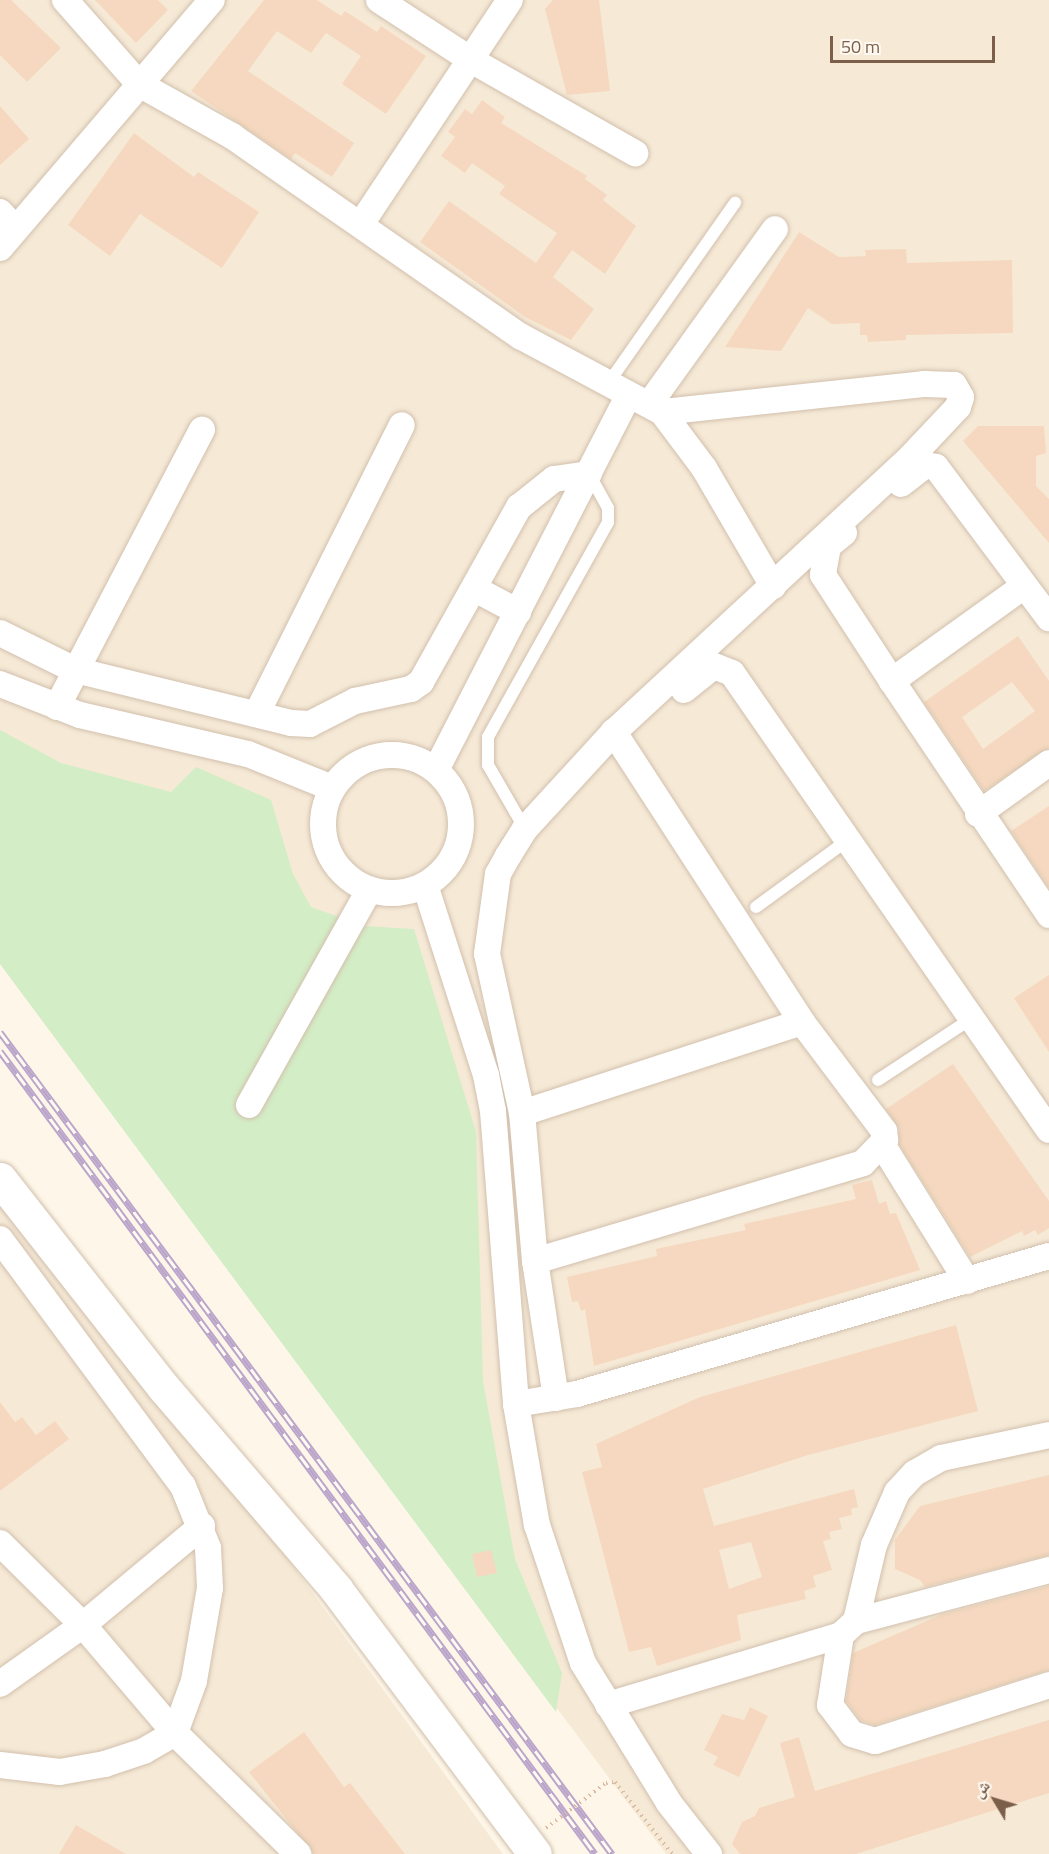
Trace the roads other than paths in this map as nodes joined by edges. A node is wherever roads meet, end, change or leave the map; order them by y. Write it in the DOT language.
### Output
graph roads {
  1 [pos="65,0"];
  2 [pos="212,0"];
  3 [pos="380,0"];
  4 [pos="510,0"];
  5 [pos="471,60"];
  6 [pos="140,84"];
  7 [pos="635,153"];
  8 [pos="735,203"];
  9 [pos="361,224"];
  10 [pos="5,229"];
  11 [pos="775,229"];
  12 [pos="637,399"];
  13 [pos="402,425"];
  14 [pos="202,430"];
  15 [pos="590,474"];
  16 [pos="773,586"];
  17 [pos="1024,586"];
  18 [pos="475,589"];
  19 [pos="518,612"];
  20 [pos="1049,618"];
  21 [pos="0,633"];
  22 [pos="75,670"];
  23 [pos="892,681"];
  24 [pos="0,684"];
  25 [pos="57,707"];
  26 [pos="257,713"];
  27 [pos="618,739"];
  28 [pos="1049,763"];
  29 [pos="436,770"];
  30 [pos="332,788"];
  31 [pos="978,814"];
  32 [pos="525,829"];
  33 [pos="846,842"];
  34 [pos="425,885"];
  35 [pos="369,890"];
  36 [pos="756,908"];
  37 [pos="1049,915"];
  38 [pos="971,1019"];
  39 [pos="802,1022"];
  40 [pos="878,1080"];
  41 [pos="249,1105"];
  42 [pos="522,1113"];
  43 [pos="1049,1130"];
  44 [pos="883,1146"];
  45 [pos="0,1179"];
  46 [pos="0,1239"];
  47 [pos="1049,1257"];
  48 [pos="535,1261"];
  49 [pos="967,1281"];
  50 [pos="556,1398"];
  51 [pos="516,1404"];
  52 [pos="1049,1435"];
  53 [pos="202,1526"];
  54 [pos="0,1543"];
  55 [pos="1049,1570"];
  56 [pos="83,1625"];
  57 [pos="848,1628"];
  58 [pos="0,1684"];
  59 [pos="1049,1685"];
  60 [pos="608,1705"];
  61 [pos="175,1733"];
  62 [pos="0,1765"];
  63 [pos="540,1841"];
  64 [pos="298,1854"];
  65 [pos="709,1854"];
  1 -- 6 [label="street"];
  2 -- 6 [label="street"];
  3 -- 5 [label="street"];
  4 -- 5 [label="street"];
  5 -- 7 [label="street"];
  5 -- 9 [label="street"];
  6 -- 9 [label="street"];
  6 -- 10 [label="street"];
  8 -- 12 [label="lane"];
  9 -- 12 [label="street"];
  11 -- 12 [label="street"];
  12 -- 15 [label="street"];
  12 -- 16 [label="street"];
  12 -- 16 [label="street"];
  13 -- 26 [label="street"];
  14 -- 22 [label="street"];
  15 -- 18 [label="street"];
  15 -- 19 [label="street"];
  15 -- 32 [label="lane"];
  16 -- 27 [label="street"];
  17 -- 20 [label="street"];
  17 -- 23 [label="street"];
  17 -- 23 [label="street"];
  18 -- 19 [label="street"];
  18 -- 26 [label="street"];
  19 -- 29 [label="street"];
  21 -- 22 [label="street"];
  22 -- 25 [label="street"];
  22 -- 26 [label="street"];
  23 -- 31 [label="street"];
  24 -- 25 [label="street"];
  25 -- 30 [label="street"];
  27 -- 32 [label="street"];
  27 -- 33 [label="street"];
  27 -- 39 [label="street"];
  28 -- 31 [label="street"];
  29 -- 30 [label="street"];
  29 -- 34 [label="street"];
  30 -- 35 [label="street"];
  31 -- 37 [label="street"];
  32 -- 42 [label="street"];
  33 -- 36 [label="lane"];
  33 -- 38 [label="street"];
  34 -- 35 [label="street"];
  34 -- 51 [label="street"];
  35 -- 41 [label="street"];
  38 -- 40 [label="lane"];
  38 -- 43 [label="street"];
  39 -- 42 [label="street"];
  39 -- 44 [label="street"];
  42 -- 48 [label="street"];
  44 -- 48 [label="street"];
  44 -- 49 [label="street"];
  45 -- 63 [label="street"];
  46 -- 53 [label="street"];
  47 -- 49 [label="street"];
  48 -- 50 [label="street"];
  49 -- 50 [label="street"];
  50 -- 51 [label="street"];
  51 -- 60 [label="street"];
  52 -- 57 [label="street"];
  53 -- 56 [label="street"];
  53 -- 61 [label="street"];
  54 -- 56 [label="street"];
  55 -- 57 [label="street"];
  56 -- 58 [label="street"];
  56 -- 61 [label="street"];
  57 -- 59 [label="street"];
  57 -- 60 [label="street"];
  60 -- 65 [label="street"];
  61 -- 62 [label="street"];
  61 -- 64 [label="street"];
}
